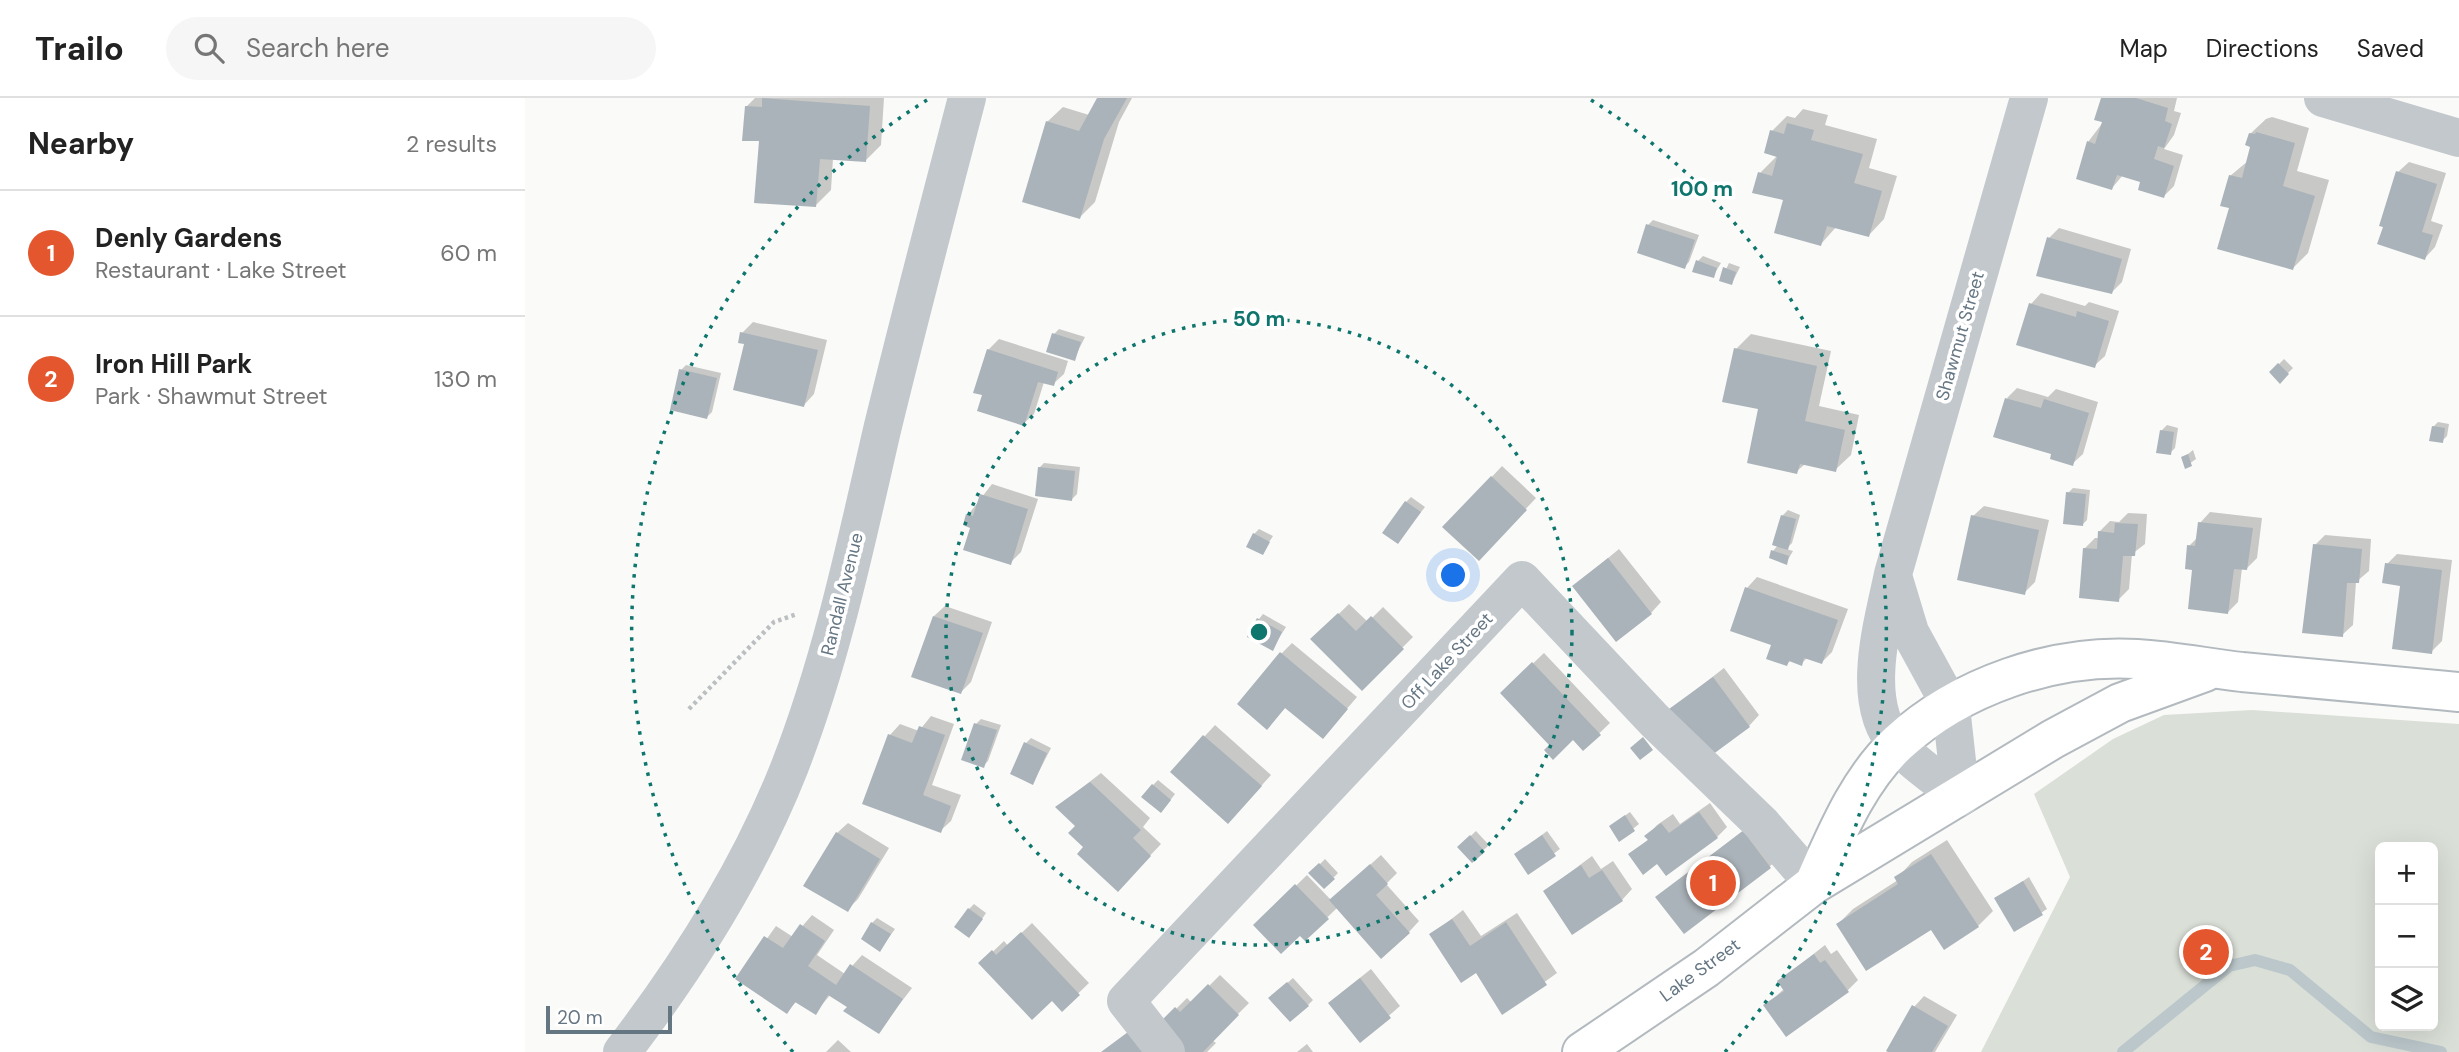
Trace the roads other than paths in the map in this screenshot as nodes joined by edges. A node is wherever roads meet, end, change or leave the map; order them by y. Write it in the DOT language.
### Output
graph roads {
  1 [pos="967,98"];
  2 [pos="2029,98"];
  3 [pos="2323,98"];
  4 [pos="2459,138"];
  5 [pos="1893,574"];
  6 [pos="2214,669"];
  7 [pos="2459,692"];
  8 [pos="1924,724"];
  9 [pos="1961,797"];
  10 [pos="1814,884"];
  11 [pos="622,1052"];
  12 [pos="1166,1052"];
  13 [pos="1582,1052"];
  1 -- 11 [label="street, Randall Avenue"];
  2 -- 5 [label="street, Shawmut Street"];
  3 -- 4 [label="street"];
  5 -- 8 [label="street, Shawmut Street"];
  5 -- 8 [label="street, Shawmut Street"];
  6 -- 7 [label="street"];
  6 -- 8 [label="street"];
  6 -- 9 [label="street"];
  8 -- 9 [label="street, Shawmut Street"];
  8 -- 9 [label="street, Shawmut Street"];
  8 -- 10 [label="street, Lake Street"];
  9 -- 10 [label="street, Lake Street"];
  10 -- 12 [label="street, Off Lake Street"];
  10 -- 13 [label="street, Lake Street"];
}
